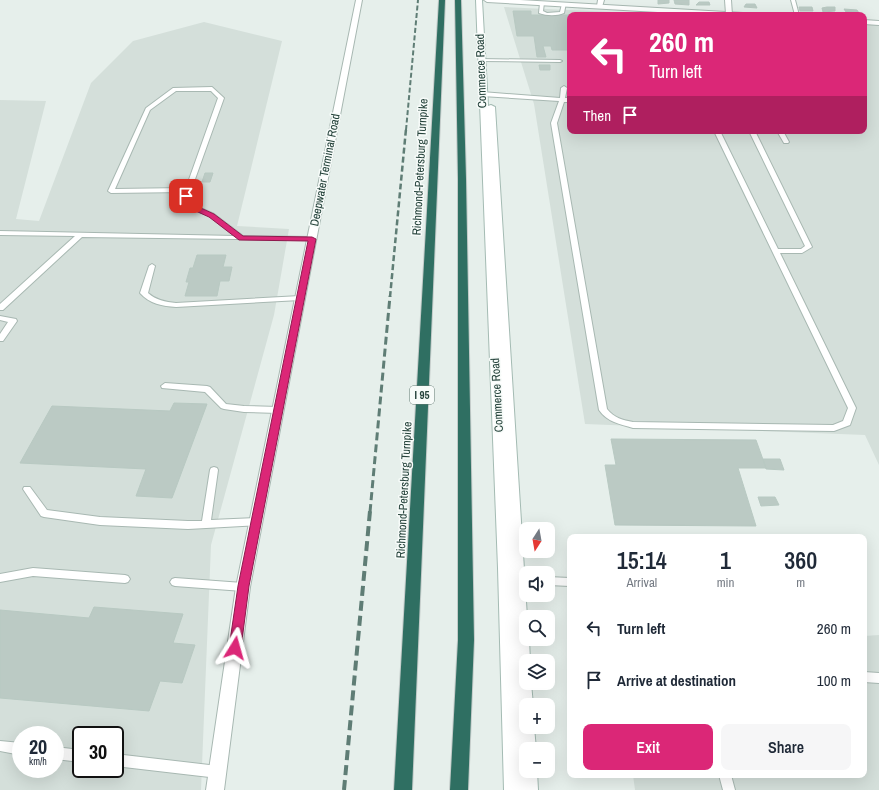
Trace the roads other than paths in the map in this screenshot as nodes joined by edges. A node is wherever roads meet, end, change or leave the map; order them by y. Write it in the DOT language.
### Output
graph roads {
  1 [pos="359,0"];
  2 [pos="442,0"];
  3 [pos="458,0"];
  4 [pos="478,0"];
  5 [pos="486,0"];
  6 [pos="728,0"];
  7 [pos="793,0"];
  8 [pos="542,3"];
  9 [pos="601,3"];
  10 [pos="564,4"];
  11 [pos="682,12"];
  12 [pos="725,12"];
  13 [pos="796,12"];
  14 [pos="867,22"];
  15 [pos="879,23"];
  16 [pos="485,60"];
  17 [pos="560,61"];
  18 [pos="564,88"];
  19 [pos="486,94"];
  20 [pos="562,100"];
  21 [pos="567,100"];
  22 [pos="718,134"];
  23 [pos="753,134"];
  24 [pos="782,134"];
  25 [pos="786,142"];
  26 [pos="187,190"];
  27 [pos="0,233"];
  28 [pos="80,235"];
  29 [pos="242,238"];
  30 [pos="312,239"];
  31 [pos="776,251"];
  32 [pos="152,266"];
  33 [pos="300,298"];
  34 [pos="0,308"];
  35 [pos="0,318"];
  36 [pos="0,339"];
  37 [pos="165,386"];
  38 [pos="278,410"];
  39 [pos="214,470"];
  40 [pos="27,488"];
  41 [pos="256,522"];
  42 [pos="206,524"];
  43 [pos="521,566"];
  44 [pos="0,578"];
  45 [pos="125,578"];
  46 [pos="505,581"];
  47 [pos="519,581"];
  48 [pos="555,581"];
  49 [pos="175,582"];
  50 [pos="567,582"];
  51 [pos="243,586"];
  52 [pos="523,602"];
  53 [pos="867,679"];
  54 [pos="878,681"];
  55 [pos="527,742"];
  56 [pos="0,746"];
  57 [pos="12,748"];
  58 [pos="124,761"];
  59 [pos="218,772"];
  60 [pos="528,778"];
  61 [pos="726,778"];
  62 [pos="215,790"];
  63 [pos="403,790"];
  64 [pos="459,790"];
  65 [pos="513,790"];
  66 [pos="529,790"];
  67 [pos="729,790"];
  1 -- 30 [label="main road, Deepwater Terminal Road"];
  2 -- 63 [label="highway, Richmond-Petersburg Turnpike / I 95"];
  3 -- 64 [label="highway"];
  4 -- 16 [label="main road, Commerce Road"];
  5 -- 8 [label="main road"];
  5 -- 16 [label="main road, Commerce Road"];
  6 -- 12 [label="main road"];
  7 -- 13 [label="lane"];
  8 -- 10 [label="main road"];
  8 -- 10 [label="lane"];
  9 -- 10 [label="main road"];
  9 -- 11 [label="main road"];
  14 -- 15 [label="main road"];
  16 -- 17 [label="lane"];
  16 -- 19 [label="main road, Commerce Road"];
  18 -- 20 [label="lane"];
  19 -- 20 [label="lane"];
  19 -- 43 [label="main road, Commerce Road"];
  19 -- 46 [label="main road, Commerce Road"];
  20 -- 21 [label="lane"];
  20 -- 31 [label="lane"];
  22 -- 31 [label="lane"];
  23 -- 31 [label="lane"];
  24 -- 25 [label="lane"];
  26 -- 26 [label="lane"];
  26 -- 29 [label="lane"];
  27 -- 28 [label="lane"];
  28 -- 29 [label="lane"];
  28 -- 34 [label="lane"];
  29 -- 30 [label="lane"];
  30 -- 33 [label="main road, Deepwater Terminal Road"];
  32 -- 33 [label="lane"];
  33 -- 38 [label="main road, Deepwater Terminal Road"];
  35 -- 36 [label="lane"];
  37 -- 38 [label="lane"];
  38 -- 41 [label="main road, Deepwater Terminal Road"];
  39 -- 42 [label="lane"];
  40 -- 42 [label="lane"];
  41 -- 42 [label="lane"];
  41 -- 51 [label="main road, Deepwater Terminal Road"];
  44 -- 45 [label="lane"];
  46 -- 47 [label="lane"];
  46 -- 65 [label="main road, Commerce Road"];
  48 -- 50 [label="lane"];
  49 -- 51 [label="lane"];
  51 -- 59 [label="main road, Deepwater Terminal Road"];
  52 -- 55 [label="main road, Commerce Road"];
  53 -- 54 [label="lane"];
  56 -- 57 [label="lane"];
  58 -- 59 [label="lane"];
  59 -- 62 [label="main road, Deepwater Terminal Road"];
  60 -- 66 [label="main road"];
  61 -- 67 [label="lane"];
}
